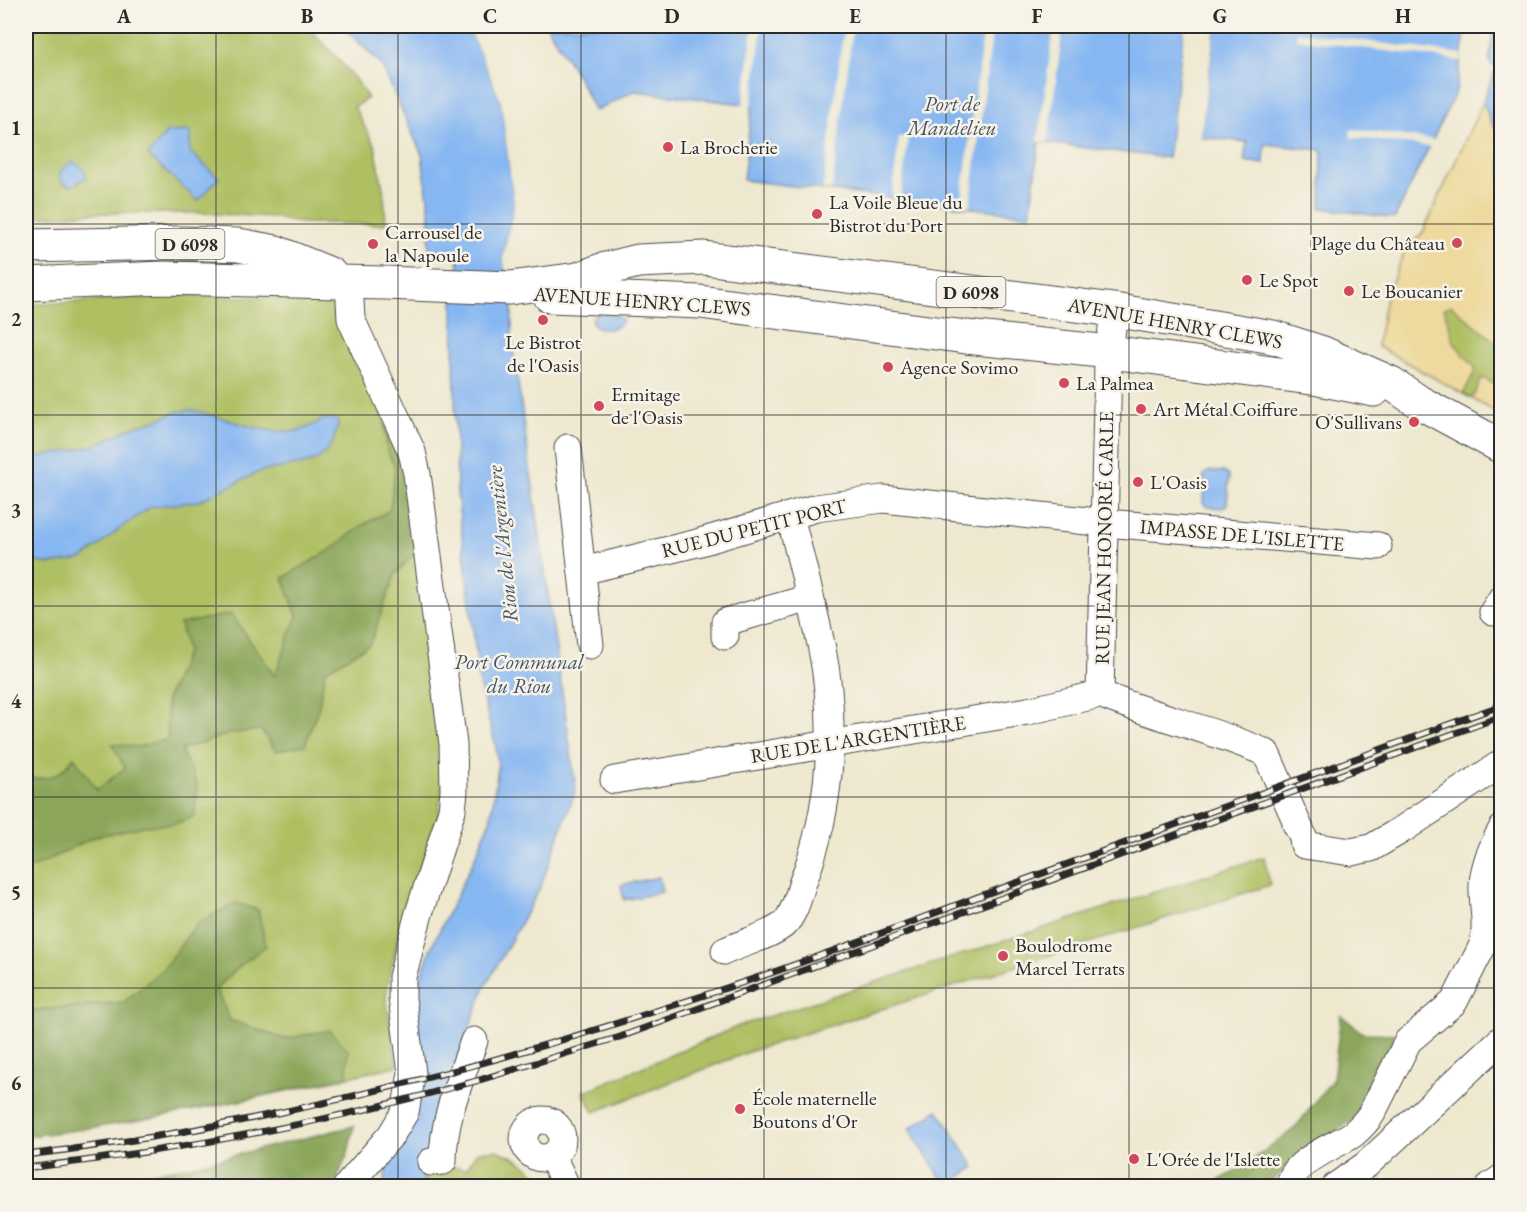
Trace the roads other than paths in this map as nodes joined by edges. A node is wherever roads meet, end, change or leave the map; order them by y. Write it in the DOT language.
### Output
graph roads {
  1 [pos="26,246"];
  2 [pos="349,282"];
  3 [pos="26,284"];
  4 [pos="510,288"];
  5 [pos="1114,310"];
  6 [pos="1110,352"];
  7 [pos="1419,402"];
  8 [pos="1502,447"];
  9 [pos="568,448"];
  10 [pos="790,516"];
  11 [pos="1106,523"];
  12 [pos="1378,546"];
  13 [pos="582,571"];
  14 [pos="810,598"];
  15 [pos="725,636"];
  16 [pos="590,645"];
  17 [pos="1100,694"];
  18 [pos="830,744"];
  19 [pos="1502,763"];
  20 [pos="614,780"];
  21 [pos="1502,829"];
  22 [pos="1493,896"];
  23 [pos="725,951"];
  24 [pos="1502,1039"];
  25 [pos="474,1041"];
  26 [pos="552,1156"];
  27 [pos="431,1162"];
  28 [pos="1502,1178"];
  29 [pos="347,1186"];
  30 [pos="566,1186"];
  31 [pos="1291,1186"];
  32 [pos="1338,1186"];
  33 [pos="1490,1186"];
  1 -- 2 [label="main road, D 6098"];
  2 -- 3 [label="main road, D 6098"];
  2 -- 4 [label="main road, D 6098"];
  2 -- 29 [label="street"];
  4 -- 5 [label="main road, AVENUE HENRY CLEWS / D 6098"];
  4 -- 6 [label="main road, AVENUE HENRY CLEWS / D 6098"];
  5 -- 6 [label="street, RUE JEAN HONORÉ CARLE"];
  5 -- 7 [label="main road, AVENUE HENRY CLEWS / D 6098"];
  6 -- 7 [label="main road, AVENUE HENRY CLEWS / D 6098"];
  6 -- 11 [label="street, RUE JEAN HONORÉ CARLE"];
  7 -- 8 [label="main road, D 6098"];
  9 -- 13 [label="street"];
  10 -- 11 [label="street, RUE DU PETIT PORT"];
  10 -- 13 [label="street, RUE DU PETIT PORT"];
  10 -- 14 [label="street"];
  11 -- 12 [label="street, IMPASSE DE L'ISLETTE"];
  11 -- 17 [label="street, RUE JEAN HONORÉ CARLE"];
  13 -- 16 [label="street"];
  14 -- 15 [label="street"];
  14 -- 18 [label="street"];
  17 -- 18 [label="street, RUE DE L'ARGENTIÈRE"];
  17 -- 19 [label="street"];
  18 -- 20 [label="street, RUE DE L'ARGENTIÈRE"];
  18 -- 23 [label="street"];
  21 -- 22 [label="street"];
  22 -- 31 [label="street"];
  24 -- 32 [label="street"];
  25 -- 27 [label="street"];
  26 -- 30 [label="street"];
  28 -- 33 [label="street"];
}
